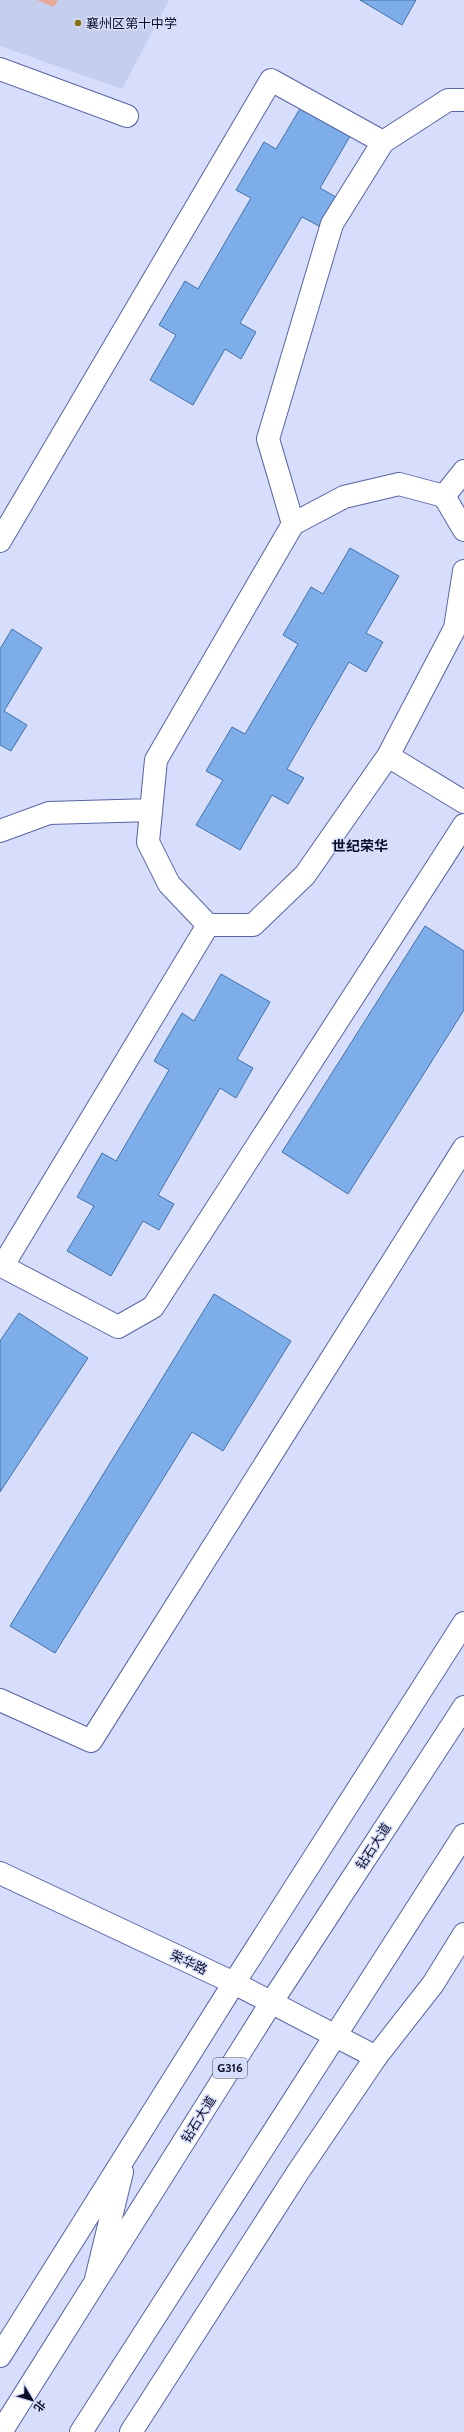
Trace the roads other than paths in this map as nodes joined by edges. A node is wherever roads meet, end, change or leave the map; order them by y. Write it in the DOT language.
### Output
graph roads {
  1 [pos="0,69"];
  2 [pos="464,100"];
  3 [pos="127,116"];
  4 [pos="383,142"];
  5 [pos="464,471"];
  6 [pos="444,496"];
  7 [pos="293,524"];
  8 [pos="464,530"];
  9 [pos="0,541"];
  10 [pos="464,571"];
  11 [pos="388,756"];
  12 [pos="464,802"];
  13 [pos="151,810"];
  14 [pos="464,825"];
  15 [pos="0,831"];
  16 [pos="208,925"];
  17 [pos="464,1148"];
  18 [pos="1,1266"];
  19 [pos="464,1623"];
  20 [pos="0,1700"];
  21 [pos="464,1707"];
  22 [pos="464,1835"];
  23 [pos="0,1873"];
  24 [pos="464,1934"];
  25 [pos="234,1983"];
  26 [pos="271,2003"];
  27 [pos="334,2035"];
  28 [pos="376,2057"];
  29 [pos="127,2154"];
  30 [pos="94,2283"];
  31 [pos="0,2356"];
  32 [pos="1,2432"];
  33 [pos="81,2432"];
  34 [pos="131,2432"];
  1 -- 3 [label="main road"];
  2 -- 4 [label="main road"];
  4 -- 7 [label="main road"];
  4 -- 9 [label="main road"];
  5 -- 6 [label="main road"];
  6 -- 7 [label="main road"];
  6 -- 8 [label="main road"];
  7 -- 13 [label="main road"];
  10 -- 11 [label="main road"];
  11 -- 12 [label="main road"];
  11 -- 16 [label="main road"];
  13 -- 15 [label="main road"];
  13 -- 16 [label="main road"];
  14 -- 18 [label="main road"];
  16 -- 18 [label="main road"];
  17 -- 20 [label="main road"];
  19 -- 25 [label="main road"];
  21 -- 26 [label="main road, 钻石大道 / G316"];
  22 -- 27 [label="main road"];
  23 -- 25 [label="main road, 荣华路"];
  24 -- 28 [label="main road"];
  25 -- 26 [label="main road, 荣华路"];
  25 -- 29 [label="main road"];
  26 -- 27 [label="main road, 荣华路"];
  26 -- 30 [label="main road, 钻石大道 / G316"];
  27 -- 28 [label="main road, 荣华路"];
  27 -- 33 [label="main road"];
  28 -- 34 [label="main road"];
  29 -- 30 [label="main road"];
  29 -- 31 [label="main road"];
  30 -- 32 [label="main road, 钻石大道 / G316"];
}
